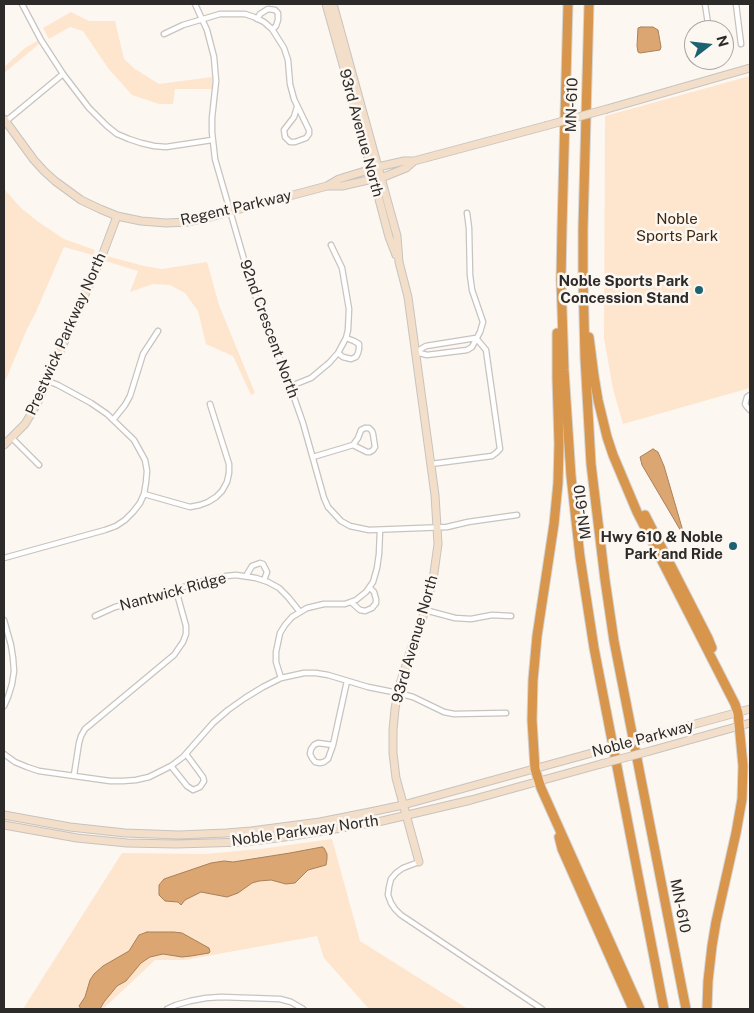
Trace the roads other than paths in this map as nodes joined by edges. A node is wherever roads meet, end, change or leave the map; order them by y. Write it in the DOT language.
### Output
graph roads {
  1 [pos="22,4"];
  2 [pos="195,4"];
  3 [pos="326,4"];
  4 [pos="333,4"];
  5 [pos="568,4"];
  6 [pos="589,4"];
  7 [pos="705,4"];
  8 [pos="736,4"];
  9 [pos="203,19"];
  10 [pos="257,19"];
  11 [pos="707,20"];
  12 [pos="273,30"];
  13 [pos="164,34"];
  14 [pos="741,44"];
  15 [pos="750,68"];
  16 [pos="63,74"];
  17 [pos="297,107"];
  18 [pos="4,121"];
  19 [pos="212,140"];
  20 [pos="414,161"];
  21 [pos="375,168"];
  22 [pos="377,178"];
  23 [pos="328,186"];
  24 [pos="231,212"];
  25 [pos="466,213"];
  26 [pos="118,216"];
  27 [pos="583,228"];
  28 [pos="331,245"];
  29 [pos="561,279"];
  30 [pos="158,331"];
  31 [pos="346,338"];
  32 [pos="476,338"];
  33 [pos="416,352"];
  34 [pos="338,353"];
  35 [pos="48,381"];
  36 [pos="290,386"];
  37 [pos="750,395"];
  38 [pos="210,404"];
  39 [pos="750,410"];
  40 [pos="113,420"];
  41 [pos="12,438"];
  42 [pos="353,445"];
  43 [pos="4,446"];
  44 [pos="312,457"];
  45 [pos="39,464"];
  46 [pos="431,464"];
  47 [pos="144,494"];
  48 [pos="517,515"];
  49 [pos="438,527"];
  50 [pos="380,530"];
  51 [pos="4,558"];
  52 [pos="246,576"];
  53 [pos="264,580"];
  54 [pos="370,588"];
  55 [pos="176,590"];
  56 [pos="351,602"];
  57 [pos="425,610"];
  58 [pos="300,612"];
  59 [pos="95,616"];
  60 [pos="511,616"];
  61 [pos="4,620"];
  62 [pos="281,678"];
  63 [pos="347,681"];
  64 [pos="398,693"];
  65 [pos="4,706"];
  66 [pos="750,710"];
  67 [pos="506,713"];
  68 [pos="738,713"];
  69 [pos="750,723"];
  70 [pos="740,726"];
  71 [pos="333,745"];
  72 [pos="4,754"];
  73 [pos="186,754"];
  74 [pos="601,764"];
  75 [pos="171,766"];
  76 [pos="535,769"];
  77 [pos="74,776"];
  78 [pos="539,782"];
  79 [pos="403,805"];
  80 [pos="4,815"];
  81 [pos="406,816"];
  82 [pos="557,824"];
  83 [pos="4,825"];
  84 [pos="419,862"];
  85 [pos="167,1009"];
  86 [pos="303,1009"];
  87 [pos="542,1009"];
  88 [pos="633,1009"];
  89 [pos="640,1009"];
  90 [pos="664,1009"];
  91 [pos="686,1009"];
  92 [pos="707,1009"];
  1 -- 16 [label="street"];
  2 -- 9 [label="street, 92nd Crescent North"];
  3 -- 21 [label="street, 93rd Avenue North"];
  4 -- 21 [label="street, 93rd Avenue North"];
  5 -- 29 [label="highway, MN-610"];
  6 -- 27 [label="highway, MN-610"];
  7 -- 11 [label="street"];
  8 -- 14 [label="street"];
  9 -- 10 [label="street"];
  9 -- 13 [label="street"];
  9 -- 19 [label="street, 92nd Crescent North"];
  10 -- 12 [label="street"];
  10 -- 12 [label="street"];
  12 -- 17 [label="street"];
  15 -- 20 [label="street, bridge"];
  16 -- 18 [label="street"];
  16 -- 19 [label="street"];
  17 -- 17 [label="street"];
  18 -- 26 [label="street, Regent Parkway"];
  19 -- 24 [label="street, 92nd Crescent North"];
  20 -- 21 [label="street, Regent Parkway"];
  20 -- 22 [label="street, Regent Parkway"];
  21 -- 22 [label="street, 93rd Avenue North"];
  21 -- 23 [label="street, Regent Parkway"];
  22 -- 23 [label="street, Regent Parkway"];
  22 -- 33 [label="street, 93rd Avenue North"];
  23 -- 24 [label="street, Regent Parkway"];
  24 -- 26 [label="street, Regent Parkway"];
  24 -- 36 [label="street, 92nd Crescent North"];
  25 -- 32 [label="street"];
  26 -- 35 [label="street, Prestwick Parkway North"];
  27 -- 68 [label="highway"];
  27 -- 91 [label="highway, MN-610"];
  28 -- 31 [label="street"];
  29 -- 76 [label="highway"];
  29 -- 90 [label="highway, MN-610"];
  30 -- 40 [label="street"];
  31 -- 34 [label="street"];
  31 -- 34 [label="street"];
  32 -- 33 [label="street"];
  32 -- 33 [label="street"];
  32 -- 46 [label="street"];
  33 -- 46 [label="street, 93rd Avenue North"];
  34 -- 36 [label="street"];
  35 -- 40 [label="street"];
  35 -- 41 [label="street, Prestwick Parkway North"];
  36 -- 44 [label="street, 92nd Crescent North"];
  37 -- 39 [label="street"];
  38 -- 47 [label="street"];
  40 -- 47 [label="street"];
  41 -- 43 [label="street, Prestwick Parkway North"];
  41 -- 45 [label="street"];
  42 -- 42 [label="street"];
  42 -- 44 [label="street"];
  44 -- 50 [label="street, 92nd Crescent North"];
  46 -- 49 [label="street, 93rd Avenue North"];
  47 -- 51 [label="street"];
  48 -- 49 [label="street"];
  49 -- 50 [label="street"];
  49 -- 57 [label="street, 93rd Avenue North"];
  50 -- 54 [label="street"];
  52 -- 53 [label="street, Nantwick Ridge"];
  52 -- 53 [label="street"];
  52 -- 55 [label="street, Nantwick Ridge"];
  53 -- 58 [label="street, Nantwick Ridge"];
  54 -- 56 [label="street"];
  54 -- 56 [label="street"];
  55 -- 59 [label="street, Nantwick Ridge"];
  55 -- 77 [label="street"];
  56 -- 58 [label="street"];
  57 -- 60 [label="street"];
  57 -- 64 [label="street, 93rd Avenue North"];
  58 -- 62 [label="street"];
  61 -- 65 [label="street"];
  62 -- 63 [label="street"];
  62 -- 73 [label="street"];
  63 -- 64 [label="street"];
  63 -- 71 [label="street"];
  64 -- 67 [label="street"];
  64 -- 79 [label="street, 93rd Avenue North"];
  66 -- 68 [label="street, Noble Parkway"];
  68 -- 70 [label="highway"];
  68 -- 76 [label="street, Noble Parkway, bridge"];
  69 -- 70 [label="street, Noble Parkway"];
  70 -- 74 [label="street, Noble Parkway, bridge"];
  70 -- 92 [label="highway"];
  71 -- 71 [label="street"];
  72 -- 77 [label="street"];
  73 -- 75 [label="street"];
  73 -- 75 [label="street"];
  74 -- 78 [label="street, Noble Parkway North"];
  75 -- 77 [label="street"];
  76 -- 78 [label="highway"];
  76 -- 79 [label="street, Noble Parkway North"];
  78 -- 81 [label="street, Noble Parkway North"];
  78 -- 82 [label="highway"];
  79 -- 80 [label="street, Noble Parkway North"];
  79 -- 81 [label="street, 93rd Avenue North"];
  81 -- 83 [label="street, Noble Parkway North"];
  81 -- 84 [label="street, 93rd Avenue North"];
  82 -- 88 [label="highway"];
  82 -- 89 [label="highway"];
  84 -- 87 [label="street, 93rd Avenue North"];
  85 -- 86 [label="street"];
}
